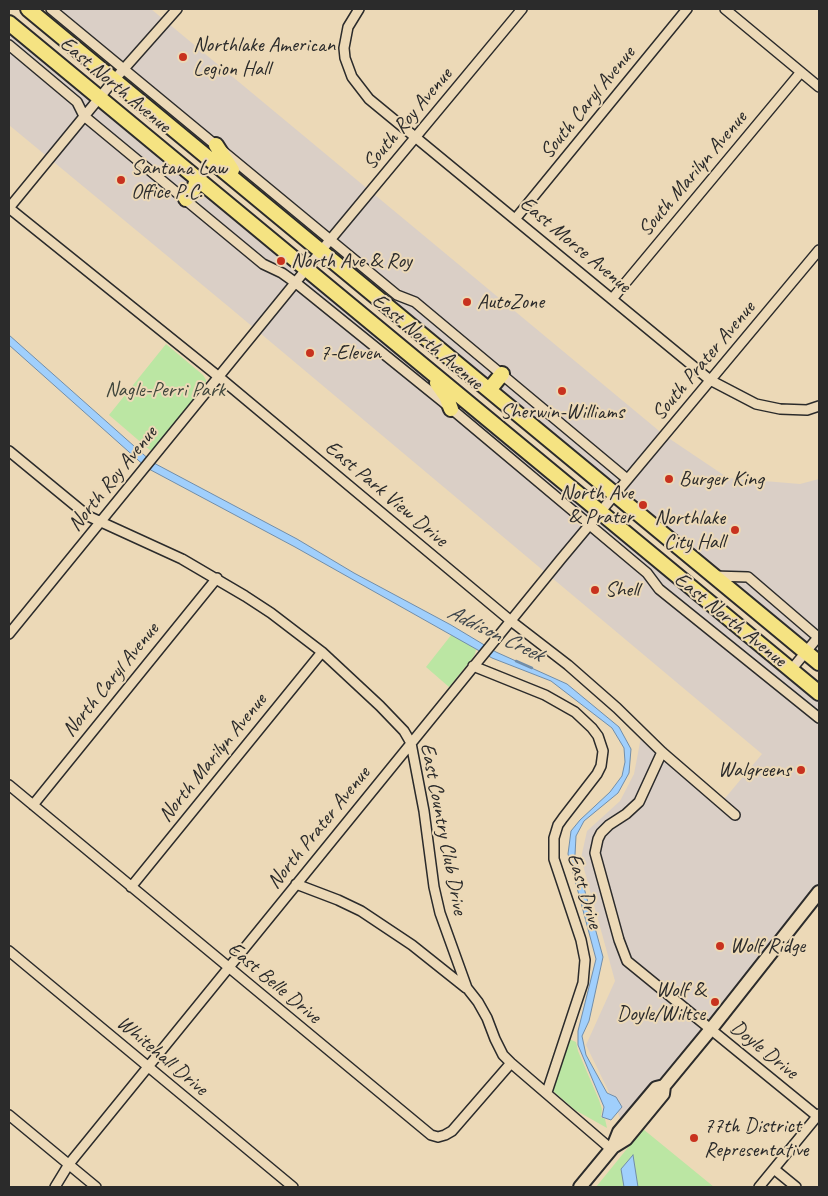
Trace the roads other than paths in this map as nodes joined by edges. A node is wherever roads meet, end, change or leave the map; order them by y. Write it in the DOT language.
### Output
graph roads {
  1 [pos="28,9"];
  2 [pos="51,9"];
  3 [pos="177,9"];
  4 [pos="359,9"];
  5 [pos="522,9"];
  6 [pos="687,9"];
  7 [pos="725,9"];
  8 [pos="9,23"];
  9 [pos="9,45"];
  10 [pos="123,69"];
  11 [pos="801,72"];
  12 [pos="114,80"];
  13 [pos="819,87"];
  14 [pos="99,97"];
  15 [pos="84,116"];
  16 [pos="416,139"];
  17 [pos="216,146"];
  18 [pos="197,179"];
  19 [pos="246,189"];
  20 [pos="186,199"];
  21 [pos="9,208"];
  22 [pos="516,218"];
  23 [pos="330,240"];
  24 [pos="819,250"];
  25 [pos="321,252"];
  26 [pos="306,269"];
  27 [pos="296,282"];
  28 [pos="612,299"];
  29 [pos="426,368"];
  30 [pos="502,374"];
  31 [pos="219,377"];
  32 [pos="710,380"];
  33 [pos="489,390"];
  34 [pos="819,406"];
  35 [pos="451,409"];
  36 [pos="9,451"];
  37 [pos="627,479"];
  38 [pos="615,494"];
  39 [pos="600,512"];
  40 [pos="101,522"];
  41 [pos="590,524"];
  42 [pos="713,576"];
  43 [pos="217,578"];
  44 [pos="511,621"];
  45 [pos="9,634"];
  46 [pos="819,637"];
  47 [pos="322,652"];
  48 [pos="806,652"];
  49 [pos="819,663"];
  50 [pos="473,666"];
  51 [pos="791,670"];
  52 [pos="819,693"];
  53 [pos="819,718"];
  54 [pos="411,743"];
  55 [pos="662,752"];
  56 [pos="9,785"];
  57 [pos="33,805"];
  58 [pos="735,815"];
  59 [pos="296,884"];
  60 [pos="131,887"];
  61 [pos="819,892"];
  62 [pos="9,951"];
  63 [pos="228,968"];
  64 [pos="466,988"];
  65 [pos="711,1029"];
  66 [pos="511,1063"];
  67 [pos="148,1066"];
  68 [pos="546,1092"];
  69 [pos="9,1115"];
  70 [pos="818,1115"];
  71 [pos="612,1148"];
  72 [pos="69,1164"];
  73 [pos="774,1169"];
  74 [pos="55,1187"];
  75 [pos="96,1187"];
  76 [pos="293,1187"];
  77 [pos="580,1187"];
  78 [pos="759,1187"];
  79 [pos="796,1187"];
  1 -- 12 [label="main road, East North Avenue"];
  2 -- 10 [label="street, East North Avenue"];
  3 -- 10 [label="street"];
  4 -- 16 [label="street, East Morse Avenue"];
  5 -- 16 [label="street, South Roy Avenue"];
  6 -- 22 [label="street, South Caryl Avenue"];
  7 -- 11 [label="street"];
  8 -- 14 [label="main road, East North Avenue"];
  9 -- 15 [label="street, East North Avenue"];
  10 -- 12 [label="street"];
  10 -- 17 [label="street, East North Avenue"];
  11 -- 13 [label="street"];
  11 -- 28 [label="street, South Marilyn Avenue"];
  12 -- 14 [label="street"];
  12 -- 19 [label="main road, East North Avenue"];
  14 -- 15 [label="street"];
  14 -- 18 [label="main road, East North Avenue"];
  15 -- 20 [label="street, East North Avenue"];
  15 -- 21 [label="street"];
  16 -- 22 [label="street, East Morse Avenue"];
  16 -- 23 [label="street, South Roy Avenue"];
  17 -- 19 [label="main road"];
  17 -- 23 [label="street, East North Avenue"];
  18 -- 20 [label="main road"];
  18 -- 26 [label="main road, East North Avenue"];
  19 -- 25 [label="main road, East North Avenue"];
  20 -- 27 [label="street, East North Avenue"];
  21 -- 31 [label="street, East Park View Drive"];
  22 -- 28 [label="street, East Morse Avenue"];
  23 -- 25 [label="street, South Roy Avenue"];
  23 -- 30 [label="street, East North Avenue"];
  24 -- 32 [label="street, South Prater Avenue"];
  25 -- 26 [label="street, North Roy Avenue"];
  25 -- 33 [label="main road, East North Avenue"];
  26 -- 27 [label="street, North Roy Avenue"];
  26 -- 29 [label="main road, East North Avenue"];
  27 -- 31 [label="street, North Roy Avenue"];
  27 -- 35 [label="street, East North Avenue"];
  28 -- 32 [label="street, East Morse Avenue"];
  29 -- 35 [label="main road"];
  29 -- 39 [label="main road, East North Avenue"];
  30 -- 33 [label="main road"];
  30 -- 37 [label="street, East North Avenue"];
  31 -- 40 [label="street, North Roy Avenue"];
  31 -- 44 [label="street, East Park View Drive"];
  32 -- 34 [label="street, East Morse Avenue"];
  32 -- 37 [label="street, South Prater Avenue"];
  33 -- 38 [label="main road, East North Avenue"];
  35 -- 41 [label="street, East North Avenue"];
  36 -- 40 [label="street, East Country Club Drive"];
  37 -- 38 [label="street, South Prater Avenue"];
  38 -- 39 [label="street, North Prater Avenue"];
  38 -- 42 [label="main road, East North Avenue"];
  39 -- 41 [label="street, North Prater Avenue"];
  39 -- 51 [label="main road, East North Avenue"];
  40 -- 43 [label="street, East Country Club Drive"];
  40 -- 45 [label="street, North Roy Avenue"];
  41 -- 44 [label="street, North Prater Avenue"];
  41 -- 53 [label="street, East North Avenue"];
  42 -- 46 [label="street"];
  42 -- 48 [label="main road, East North Avenue"];
  43 -- 47 [label="street, East Country Club Drive"];
  43 -- 57 [label="street, North Caryl Avenue"];
  44 -- 50 [label="street, North Prater Avenue"];
  44 -- 55 [label="street, East Park View Drive"];
  46 -- 48 [label="street"];
  47 -- 54 [label="street, East Country Club Drive"];
  47 -- 60 [label="street, North Marilyn Avenue"];
  48 -- 49 [label="main road, East North Avenue"];
  48 -- 51 [label="street"];
  50 -- 54 [label="street, North Prater Avenue"];
  50 -- 68 [label="street, East Drive"];
  51 -- 52 [label="main road, East North Avenue"];
  54 -- 59 [label="street, North Prater Avenue"];
  54 -- 64 [label="street, East Country Club Drive"];
  55 -- 58 [label="street, East Park View Drive"];
  55 -- 65 [label="street, Doyle Drive"];
  56 -- 57 [label="street, East Belle Drive"];
  57 -- 60 [label="street, East Belle Drive"];
  59 -- 63 [label="street, North Prater Avenue"];
  59 -- 64 [label="street"];
  60 -- 63 [label="street, East Belle Drive"];
  61 -- 65 [label="main road"];
  62 -- 67 [label="street, Whitehall Drive"];
  63 -- 66 [label="street, East Belle Drive"];
  63 -- 67 [label="street, North Prater Avenue"];
  64 -- 66 [label="street, East Country Club Drive"];
  65 -- 70 [label="street, Doyle Drive"];
  65 -- 71 [label="main road"];
  66 -- 68 [label="street, East Country Club Drive"];
  67 -- 72 [label="street, North Prater Avenue"];
  67 -- 76 [label="street, Whitehall Drive"];
  68 -- 71 [label="street, East Country Club Drive"];
  69 -- 72 [label="street"];
  70 -- 73 [label="street"];
  71 -- 77 [label="main road"];
  72 -- 74 [label="street, North Prater Avenue"];
  72 -- 75 [label="street"];
  73 -- 78 [label="street"];
  73 -- 79 [label="street"];
}
